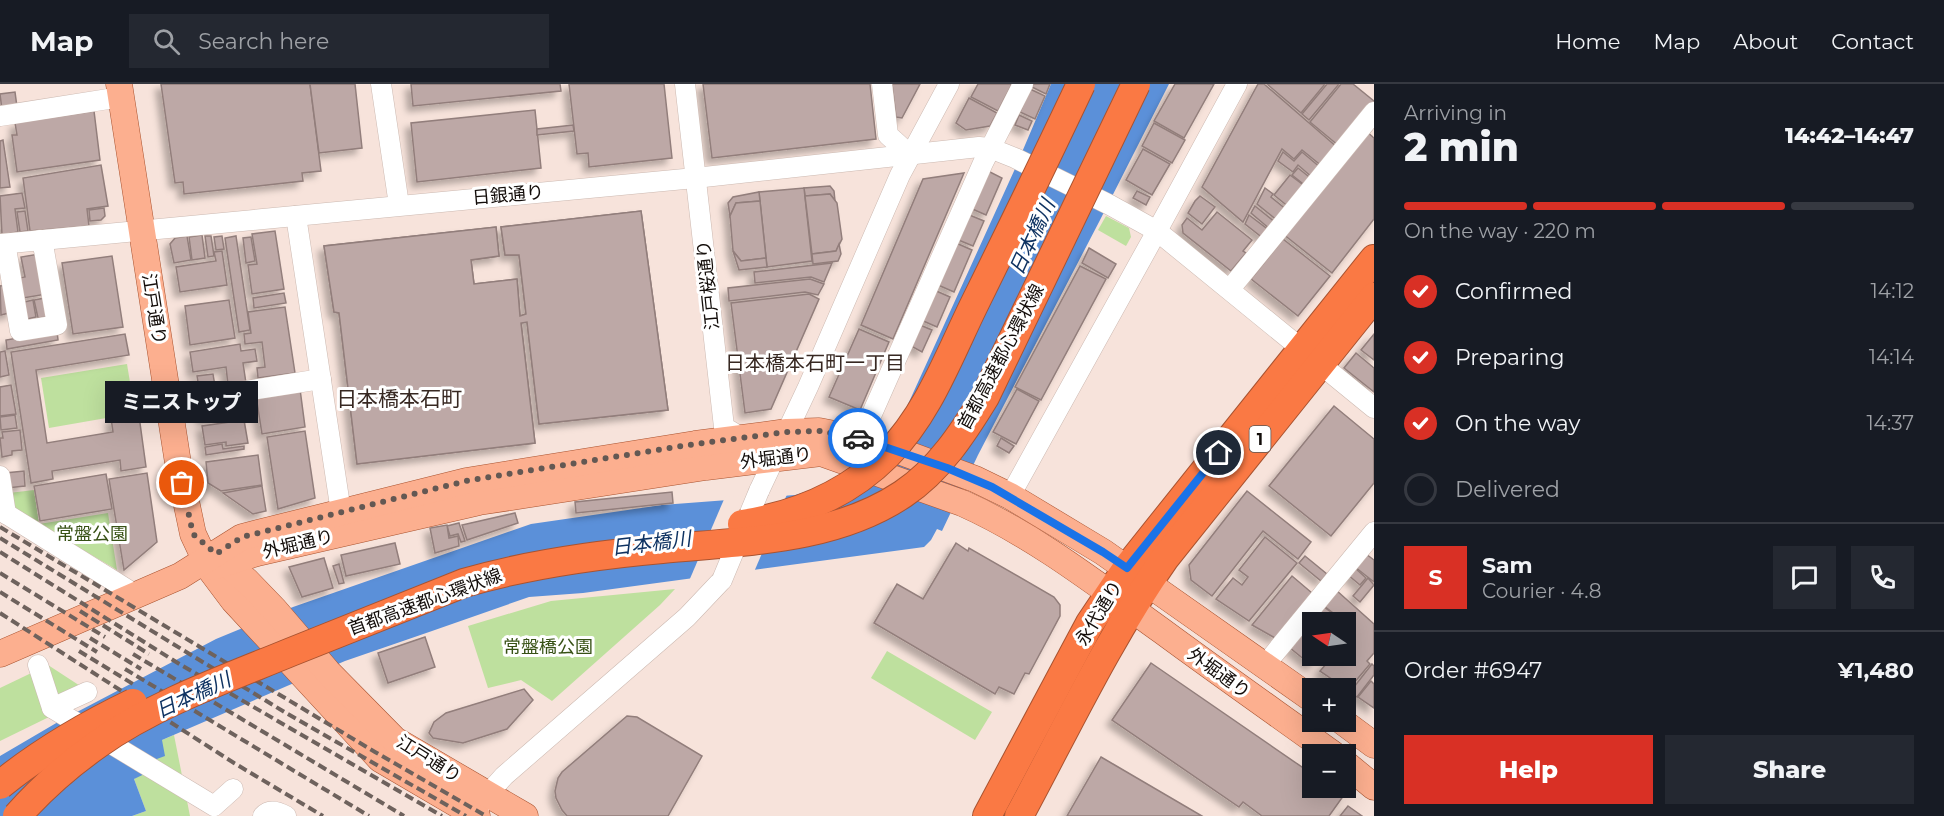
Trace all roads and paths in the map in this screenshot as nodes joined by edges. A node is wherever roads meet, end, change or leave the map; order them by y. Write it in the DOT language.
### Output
graph roads {
  1 [pos="381,84"];
  2 [pos="685,84"];
  3 [pos="882,84"];
  4 [pos="949,84"];
  5 [pos="1023,84"];
  6 [pos="1081,84"];
  7 [pos="1136,84"];
  8 [pos="1236,84"];
  9 [pos="120,90"];
  10 [pos="1374,112"];
  11 [pos="0,116"];
  12 [pos="990,148"];
  13 [pos="910,155"];
  14 [pos="695,178"];
  15 [pos="399,205"];
  16 [pos="296,216"];
  17 [pos="142,231"];
  18 [pos="1157,231"];
  19 [pos="40,240"];
  20 [pos="1,244"];
  21 [pos="1374,259"];
  22 [pos="1230,290"];
  23 [pos="1374,297"];
  24 [pos="1311,356"];
  25 [pos="321,379"];
  26 [pos="169,403"];
  27 [pos="1374,408"];
  28 [pos="787,432"];
  29 [pos="741,438"];
  30 [pos="865,440"];
  31 [pos="775,458"];
  32 [pos="0,476"];
  33 [pos="1010,496"];
  34 [pos="3,512"];
  35 [pos="341,512"];
  36 [pos="1374,532"];
  37 [pos="214,561"];
  38 [pos="1137,575"];
  39 [pos="136,595"];
  40 [pos="1120,600"];
  41 [pos="0,654"];
  42 [pos="1265,664"];
  43 [pos="38,665"];
  44 [pos="318,677"];
  45 [pos="87,692"];
  46 [pos="1302,692"];
  47 [pos="52,708"];
  48 [pos="1356,729"];
  49 [pos="1371,737"];
  50 [pos="1319,744"];
  51 [pos="1356,772"];
  52 [pos="0,785"];
  53 [pos="1374,787"];
  54 [pos="233,789"];
  55 [pos="478,810"];
  56 [pos="212,811"];
  57 [pos="16,816"];
  58 [pos="263,816"];
  59 [pos="286,816"];
  60 [pos="525,816"];
  61 [pos="987,816"];
  62 [pos="1019,816"];
  1 -- 15 [label="street"];
  2 -- 14 [label="street, 江戸桜通り"];
  3 -- 13 [label="street"];
  4 -- 13 [label="street"];
  5 -- 12 [label="street"];
  6 -- 52 [label="highway, 首都高速都心環状線, bridge"];
  7 -- 57 [label="highway, 首都高速都心環状線, bridge"];
  8 -- 18 [label="street"];
  9 -- 11 [label="street"];
  9 -- 17 [label="main road, 江戸通り"];
  10 -- 22 [label="street"];
  12 -- 13 [label="street, 日銀通り"];
  12 -- 18 [label="street, 日銀通り, bridge"];
  12 -- 30 [label="street"];
  13 -- 14 [label="street, 日銀通り"];
  13 -- 28 [label="street"];
  14 -- 15 [label="street, 日銀通り"];
  14 -- 29 [label="street, 江戸桜通り"];
  15 -- 16 [label="street, 日銀通り"];
  16 -- 17 [label="street, 日銀通り"];
  16 -- 25 [label="street"];
  17 -- 19 [label="street, 日銀通り"];
  17 -- 26 [label="main road, 江戸通り"];
  18 -- 22 [label="street, 日銀通り"];
  18 -- 33 [label="street"];
  19 -- 20 [label="street, 日銀通り"];
  19 -- 20 [label="street"];
  21 -- 24 [label="highway, 永代通り / 1"];
  22 -- 24 [label="street, 日銀通り"];
  23 -- 24 [label="highway, 永代通り / 1"];
  24 -- 27 [label="street, 日銀通り"];
  24 -- 38 [label="highway, 永代通り / 1"];
  25 -- 26 [label="street"];
  25 -- 35 [label="street"];
  26 -- 37 [label="main road, 江戸通り"];
  28 -- 29 [label="main road, 外堀通り"];
  28 -- 30 [label="main road, 外堀通り"];
  28 -- 31 [label="street"];
  29 -- 31 [label="street, 江戸桜通り"];
  29 -- 35 [label="main road, 外堀通り"];
  30 -- 33 [label="main road, 外堀通り, bridge"];
  31 -- 37 [label="main road, 外堀通り"];
  31 -- 40 [label="main road, 外堀通り, bridge"];
  31 -- 55 [label="street, bridge"];
  32 -- 34 [label="street"];
  33 -- 38 [label="main road, 外堀通り"];
  34 -- 39 [label="street"];
  35 -- 37 [label="main road, 外堀通り"];
  36 -- 42 [label="street"];
  37 -- 39 [label="main road, 外堀通り"];
  37 -- 44 [label="main road, 江戸通り"];
  37 -- 44 [label="main road, 江戸通り"];
  38 -- 40 [label="highway, 永代通り / 1"];
  38 -- 42 [label="main road, 外堀通り"];
  39 -- 41 [label="main road, 外堀通り"];
  40 -- 50 [label="main road, 外堀通り"];
  40 -- 61 [label="highway, 永代通り / 1"];
  40 -- 62 [label="highway, 永代通り / 1"];
  42 -- 46 [label="main road, 外堀通り"];
  43 -- 47 [label="street"];
  44 -- 55 [label="main road, 江戸通り"];
  45 -- 47 [label="street"];
  47 -- 56 [label="street, bridge"];
  48 -- 49 [label="main road"];
  51 -- 53 [label="main road"];
  54 -- 56 [label="street"];
  55 -- 60 [label="main road, 江戸通り"];
  58 -- 59 [label="street"];
}
